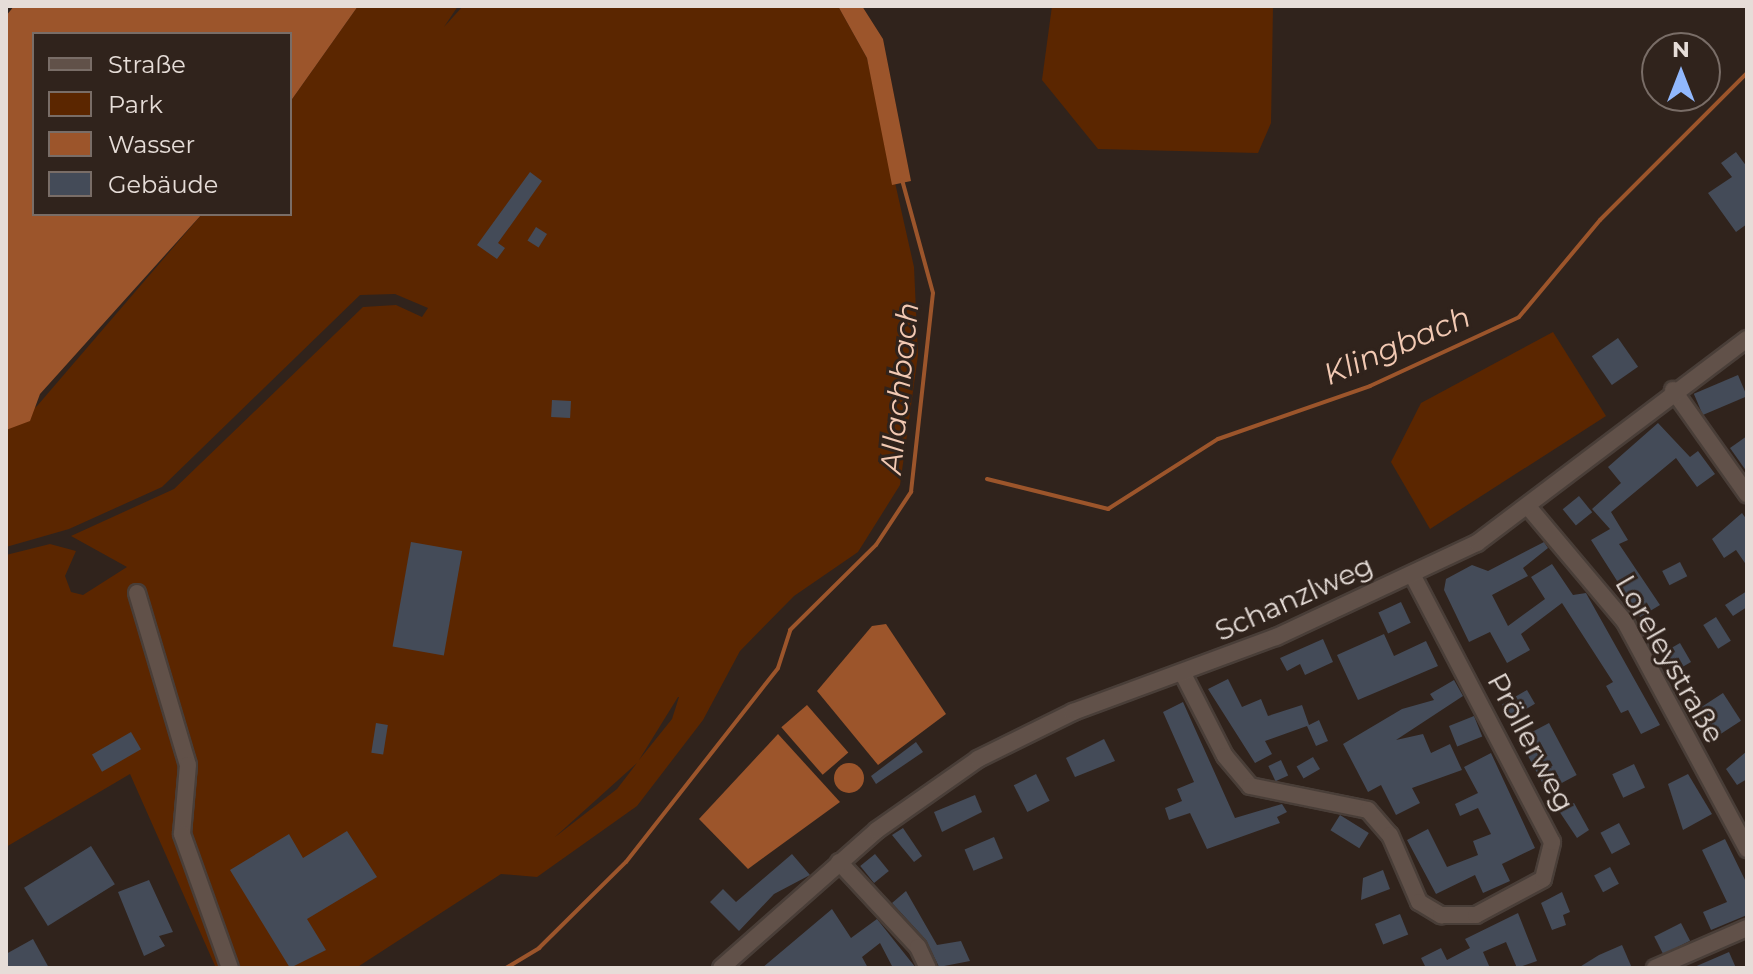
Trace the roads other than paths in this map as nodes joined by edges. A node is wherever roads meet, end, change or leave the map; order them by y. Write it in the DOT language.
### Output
graph roads {
  1 [pos="1747,339"];
  2 [pos="1673,390"];
  3 [pos="1747,494"];
  4 [pos="1530,509"];
  5 [pos="1412,574"];
  6 [pos="137,593"];
  7 [pos="1183,674"];
  8 [pos="1747,849"];
  9 [pos="839,862"];
  10 [pos="1747,928"];
  11 [pos="230,968"];
  12 [pos="721,968"];
  13 [pos="928,968"];
  14 [pos="1655,968"];
  1 -- 2 [label="street, Schanzlweg"];
  2 -- 3 [label="street"];
  2 -- 4 [label="street, Schanzlweg"];
  4 -- 5 [label="street, Schanzlweg"];
  4 -- 8 [label="street, Loreleystraße"];
  5 -- 7 [label="street, Schanzlweg"];
  5 -- 7 [label="street, Pröllerweg"];
  6 -- 11 [label="street"];
  7 -- 9 [label="street, Schanzlweg"];
  9 -- 12 [label="street, Schanzlweg"];
  9 -- 13 [label="street"];
  10 -- 14 [label="street"];
}
